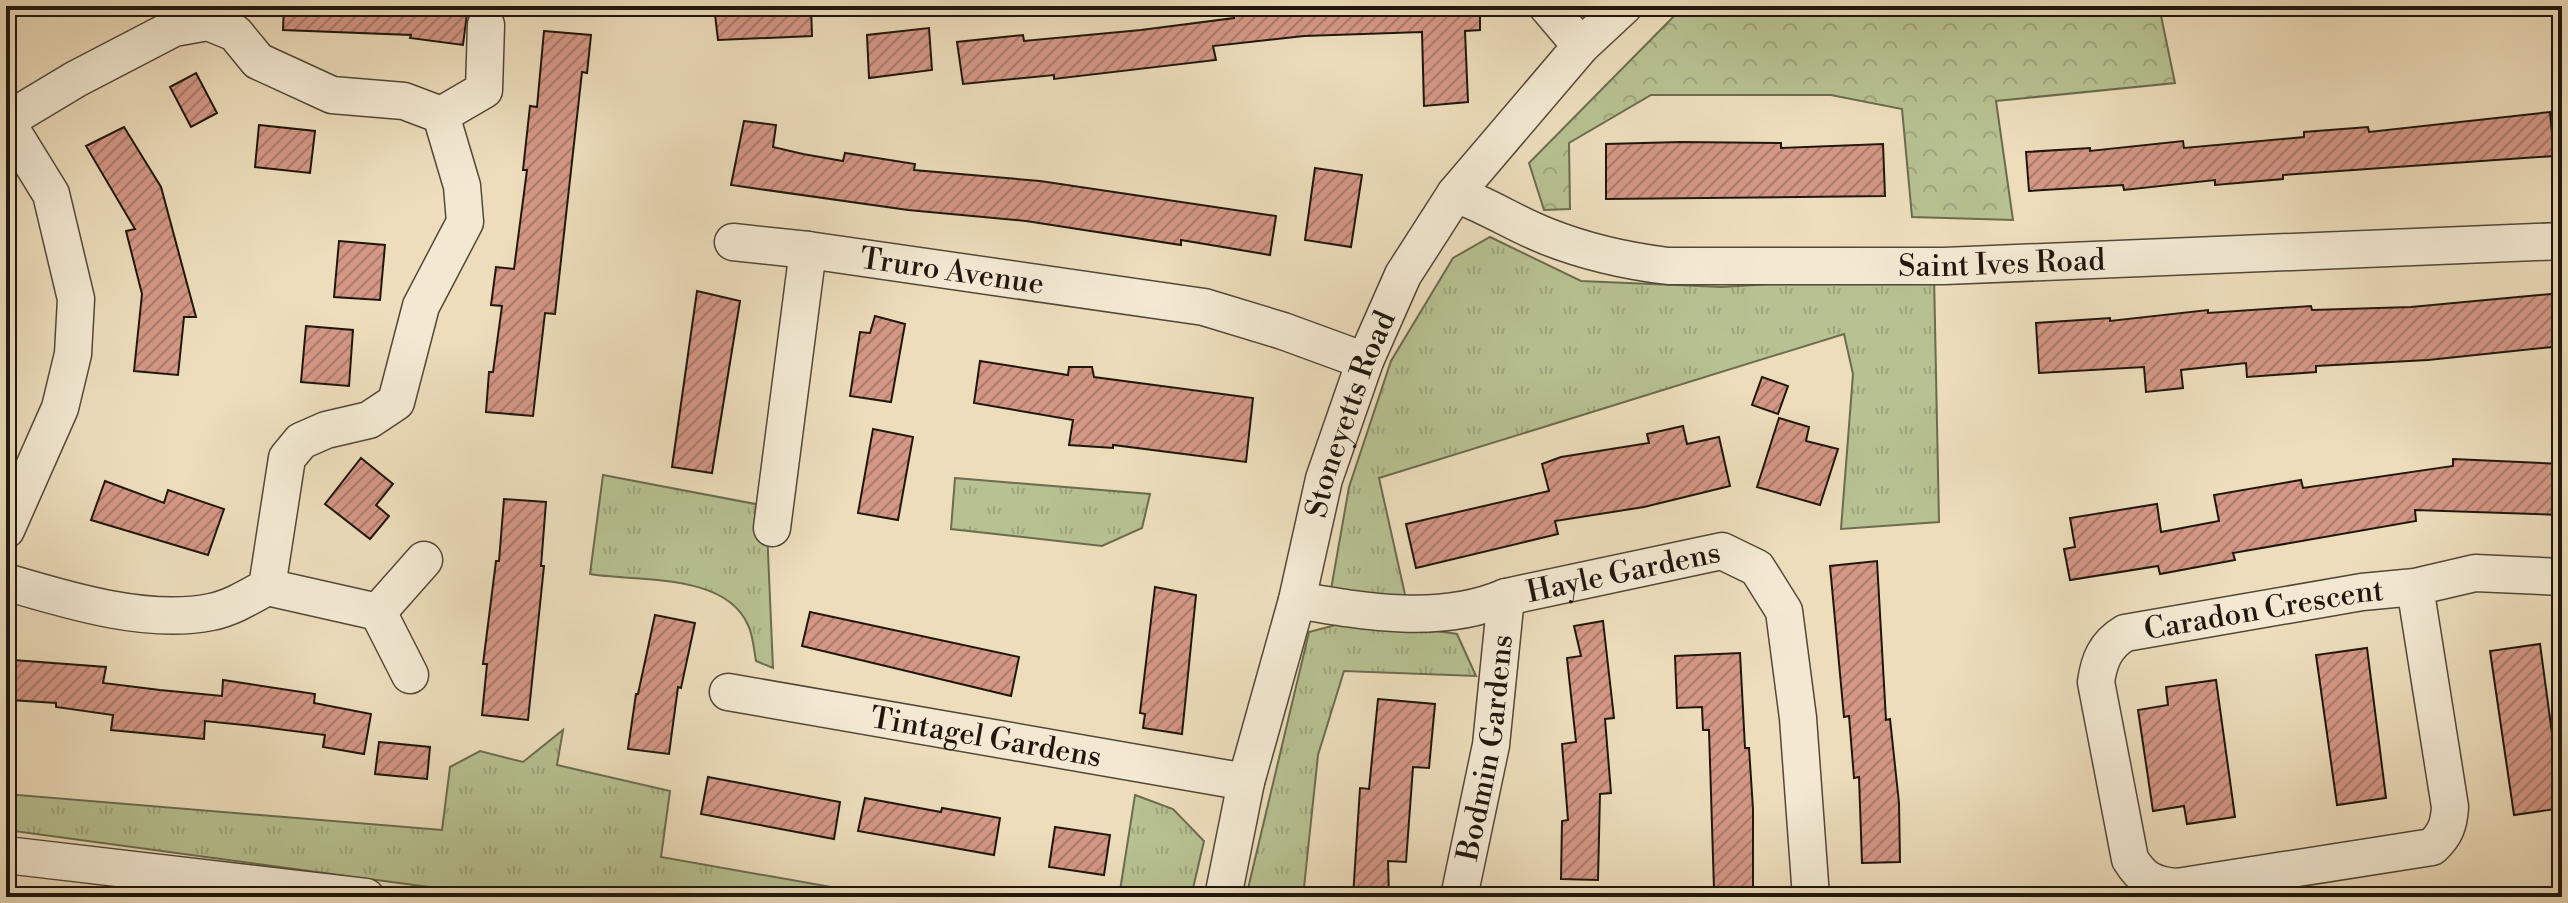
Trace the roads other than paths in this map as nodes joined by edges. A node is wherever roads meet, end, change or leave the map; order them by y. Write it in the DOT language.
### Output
graph roads {
  1 [pos="1547,6"];
  2 [pos="1624,6"];
  3 [pos="486,25"];
  4 [pos="1581,46"];
  5 [pos="441,115"];
  6 [pos="6,121"];
  7 [pos="1455,194"];
  8 [pos="2562,241"];
  9 [pos="733,242"];
  10 [pos="808,250"];
  11 [pos="1365,361"];
  12 [pos="772,528"];
  13 [pos="6,530"];
  14 [pos="424,560"];
  15 [pos="2562,577"];
  16 [pos="6,582"];
  17 [pos="267,587"];
  18 [pos="2415,587"];
  19 [pos="1506,597"];
  20 [pos="1297,600"];
  21 [pos="378,612"];
  22 [pos="410,675"];
  23 [pos="728,692"];
  24 [pos="1246,782"];
  25 [pos="6,855"];
  26 [pos="366,897"];
  27 [pos="1223,897"];
  28 [pos="1459,897"];
  29 [pos="1811,897"];
  1 -- 4 [label="street"];
  2 -- 4 [label="street, Stoneyetts Road"];
  3 -- 5 [label="street"];
  4 -- 7 [label="street, Stoneyetts Road"];
  5 -- 6 [label="street"];
  5 -- 17 [label="street"];
  6 -- 13 [label="street"];
  7 -- 8 [label="street, Saint Ives Road"];
  7 -- 11 [label="street, Stoneyetts Road"];
  9 -- 10 [label="street, Truro Avenue"];
  10 -- 11 [label="street, Truro Avenue"];
  10 -- 12 [label="street"];
  11 -- 20 [label="street, Stoneyetts Road"];
  14 -- 21 [label="street"];
  15 -- 18 [label="street, Caradon Crescent"];
  16 -- 17 [label="street"];
  17 -- 21 [label="street"];
  18 -- 18 [label="street, Caradon Crescent"];
  19 -- 20 [label="street, Hayle Gardens"];
  19 -- 28 [label="street, Bodmin Gardens"];
  19 -- 29 [label="street, Hayle Gardens"];
  20 -- 24 [label="street, Stoneyetts Road"];
  21 -- 22 [label="street"];
  23 -- 24 [label="street, Tintagel Gardens"];
  24 -- 27 [label="street, Stoneyetts Road"];
  25 -- 26 [label="street"];
}
